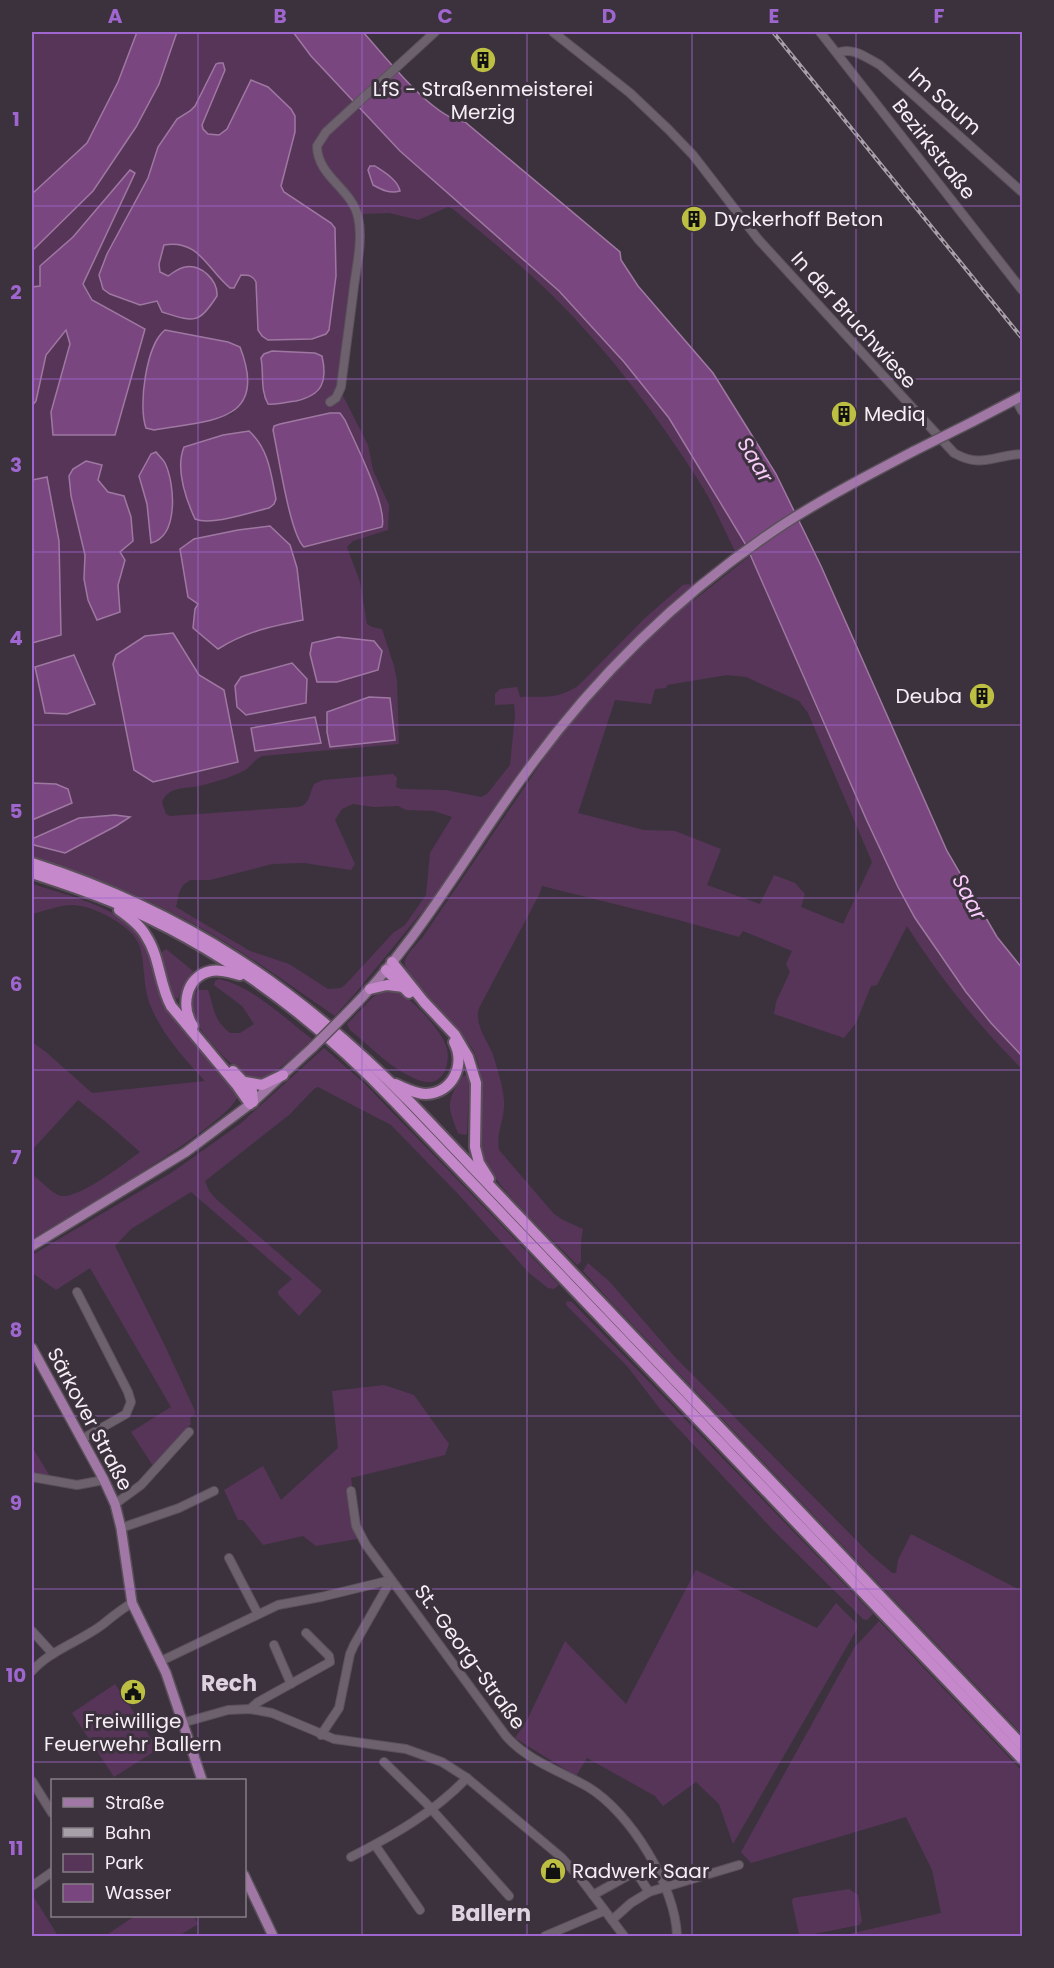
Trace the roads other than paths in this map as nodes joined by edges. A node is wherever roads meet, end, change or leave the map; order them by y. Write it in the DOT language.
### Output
graph roads {
  1 [pos="553,32"];
  2 [pos="820,32"];
  3 [pos="432,35"];
  4 [pos="837,53"];
  5 [pos="1023,192"];
  6 [pos="1022,289"];
  7 [pos="1019,398"];
  8 [pos="330,402"];
  9 [pos="1023,411"];
  10 [pos="1023,454"];
  11 [pos="32,863"];
  12 [pos="32,873"];
  13 [pos="102,898"];
  14 [pos="389,966"];
  15 [pos="253,979"];
  16 [pos="404,987"];
  17 [pos="370,989"];
  18 [pos="284,1075"];
  19 [pos="244,1082"];
  20 [pos="391,1082"];
  21 [pos="251,1103"];
  22 [pos="498,1195"];
  23 [pos="32,1246"];
  24 [pos="561,1270"];
  25 [pos="77,1292"];
  26 [pos="32,1348"];
  27 [pos="189,1432"];
  28 [pos="82,1439"];
  29 [pos="32,1477"];
  30 [pos="104,1480"];
  31 [pos="214,1491"];
  32 [pos="351,1491"];
  33 [pos="115,1504"];
  34 [pos="122,1528"];
  35 [pos="229,1558"];
  36 [pos="391,1580"];
  37 [pos="132,1604"];
  38 [pos="258,1614"];
  39 [pos="895,1618"];
  40 [pos="32,1631"];
  41 [pos="306,1633"];
  42 [pos="274,1645"];
  43 [pos="53,1654"];
  44 [pos="161,1661"];
  45 [pos="32,1671"];
  46 [pos="291,1684"];
  47 [pos="250,1709"];
  48 [pos="182,1723"];
  49 [pos="321,1735"];
  50 [pos="1023,1745"];
  51 [pos="1023,1759"];
  52 [pos="384,1762"];
  53 [pos="467,1778"];
  54 [pos="201,1779"];
  55 [pos="32,1781"];
  56 [pos="432,1810"];
  57 [pos="51,1811"];
  58 [pos="375,1845"];
  59 [pos="351,1857"];
  60 [pos="739,1865"];
  61 [pos="51,1873"];
  62 [pos="246,1879"];
  63 [pos="32,1886"];
  64 [pos="664,1888"];
  65 [pos="649,1892"];
  66 [pos="592,1895"];
  67 [pos="509,1896"];
  68 [pos="420,1910"];
  69 [pos="604,1911"];
  70 [pos="612,1920"];
  71 [pos="273,1936"];
  72 [pos="545,1936"];
  73 [pos="624,1936"];
  74 [pos="677,1936"];
  1 -- 10 [label="street, In der Bruchwiese"];
  2 -- 4 [label="street, Bezirkstraße"];
  3 -- 8 [label="street"];
  4 -- 5 [label="street, Im Saum"];
  4 -- 6 [label="street, Bezirkstraße"];
  7 -- 9 [label="street"];
  7 -- 14 [label="main road, bridge"];
  11 -- 20 [label="highway"];
  12 -- 13 [label="highway"];
  13 -- 15 [label="highway"];
  13 -- 21 [label="highway"];
  14 -- 16 [label="highway"];
  14 -- 17 [label="main road"];
  14 -- 22 [label="highway"];
  15 -- 19 [label="highway"];
  15 -- 24 [label="highway"];
  16 -- 17 [label="highway"];
  16 -- 20 [label="highway"];
  17 -- 18 [label="main road, bridge"];
  18 -- 19 [label="highway"];
  18 -- 21 [label="main road"];
  19 -- 21 [label="highway"];
  20 -- 22 [label="highway"];
  21 -- 23 [label="main road"];
  22 -- 24 [label="highway"];
  24 -- 39 [label="highway"];
  25 -- 28 [label="street"];
  26 -- 28 [label="main road, Särkover Straße"];
  27 -- 33 [label="street"];
  28 -- 30 [label="main road, Särkover Straße"];
  29 -- 30 [label="street"];
  30 -- 33 [label="main road, Särkover Straße"];
  31 -- 34 [label="street"];
  32 -- 36 [label="street, St.-Georg-Straße"];
  33 -- 34 [label="main road, Särkover Straße"];
  34 -- 37 [label="main road, Särkover Straße"];
  35 -- 38 [label="street"];
  36 -- 38 [label="street, St.-Georg-Straße"];
  36 -- 49 [label="street"];
  36 -- 64 [label="street, St.-Georg-Straße"];
  37 -- 43 [label="street"];
  37 -- 44 [label="main road, Särkover Straße"];
  38 -- 44 [label="street, St.-Georg-Straße"];
  39 -- 50 [label="highway"];
  39 -- 51 [label="highway"];
  40 -- 43 [label="street"];
  41 -- 46 [label="street"];
  42 -- 46 [label="street"];
  43 -- 45 [label="street"];
  44 -- 48 [label="main road, Särkover Straße"];
  46 -- 47 [label="street"];
  47 -- 48 [label="street"];
  47 -- 49 [label="street"];
  48 -- 54 [label="main road, Särkover Straße"];
  49 -- 53 [label="street"];
  52 -- 56 [label="street"];
  53 -- 56 [label="street"];
  53 -- 66 [label="street"];
  55 -- 57 [label="street"];
  56 -- 58 [label="street"];
  56 -- 67 [label="street"];
  58 -- 59 [label="street"];
  58 -- 68 [label="street"];
  60 -- 64 [label="street"];
  61 -- 63 [label="street"];
  62 -- 71 [label="main road"];
  64 -- 65 [label="street"];
  64 -- 74 [label="street, St.-Georg-Straße"];
  65 -- 66 [label="street"];
  65 -- 70 [label="street"];
  66 -- 69 [label="street"];
  69 -- 70 [label="street"];
  69 -- 72 [label="street"];
  70 -- 73 [label="street"];
}
